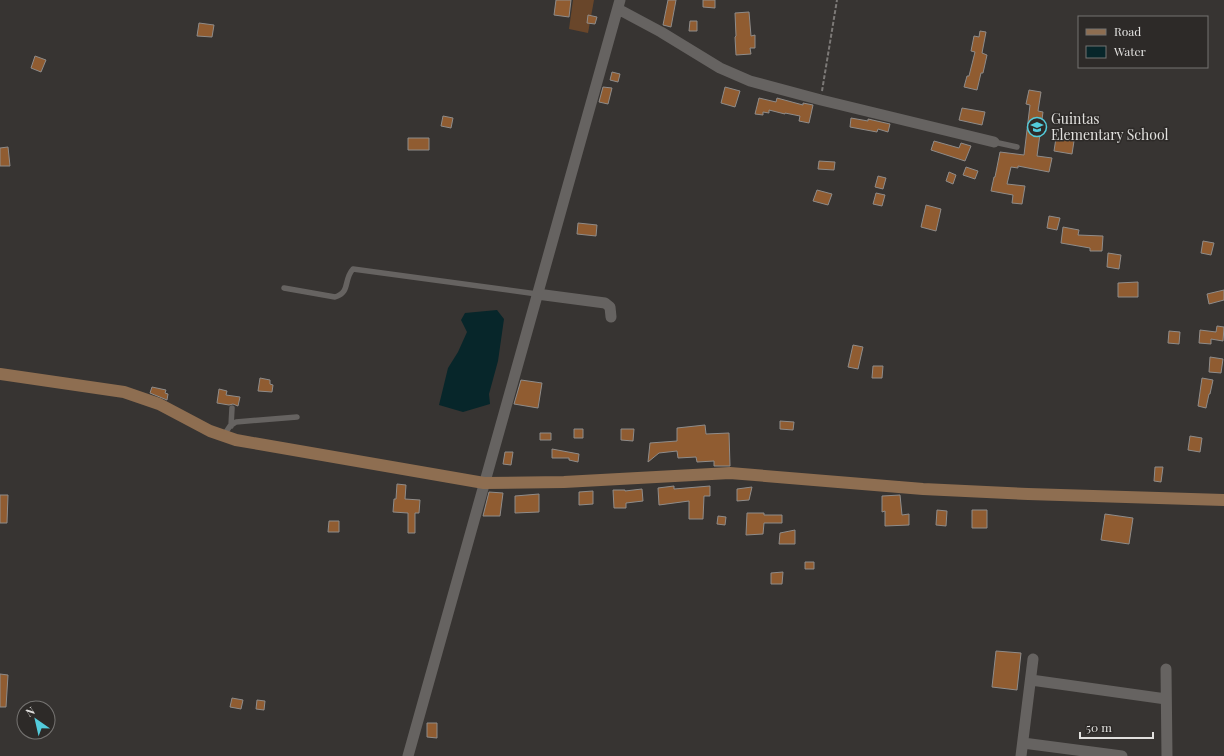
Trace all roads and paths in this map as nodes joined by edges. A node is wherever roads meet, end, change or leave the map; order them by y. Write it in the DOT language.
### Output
graph roads {
  1 [pos="837,0"];
  2 [pos="619,4"];
  3 [pos="821,100"];
  4 [pos="994,142"];
  5 [pos="1017,147"];
  6 [pos="284,288"];
  7 [pos="537,294"];
  8 [pos="611,317"];
  9 [pos="0,374"];
  10 [pos="232,408"];
  11 [pos="297,417"];
  12 [pos="231,426"];
  13 [pos="224,436"];
  14 [pos="484,483"];
  15 [pos="1224,500"];
  16 [pos="1033,659"];
  17 [pos="1166,669"];
  18 [pos="1031,680"];
  19 [pos="1166,699"];
  20 [pos="1023,743"];
  21 [pos="408,756"];
  22 [pos="1021,756"];
  23 [pos="1122,756"];
  24 [pos="1167,756"];
  1 -- 3 [label="path"];
  2 -- 3 [label="street"];
  2 -- 7 [label="street"];
  3 -- 4 [label="street"];
  4 -- 5 [label="lane"];
  6 -- 7 [label="lane"];
  7 -- 8 [label="street"];
  7 -- 14 [label="street"];
  9 -- 13 [label="street"];
  10 -- 12 [label="lane"];
  11 -- 12 [label="lane"];
  12 -- 13 [label="lane"];
  13 -- 14 [label="street"];
  14 -- 15 [label="street"];
  14 -- 21 [label="street"];
  16 -- 18 [label="street"];
  17 -- 19 [label="street"];
  18 -- 19 [label="street"];
  18 -- 20 [label="street"];
  19 -- 24 [label="street"];
  20 -- 22 [label="street"];
  20 -- 23 [label="street"];
}
